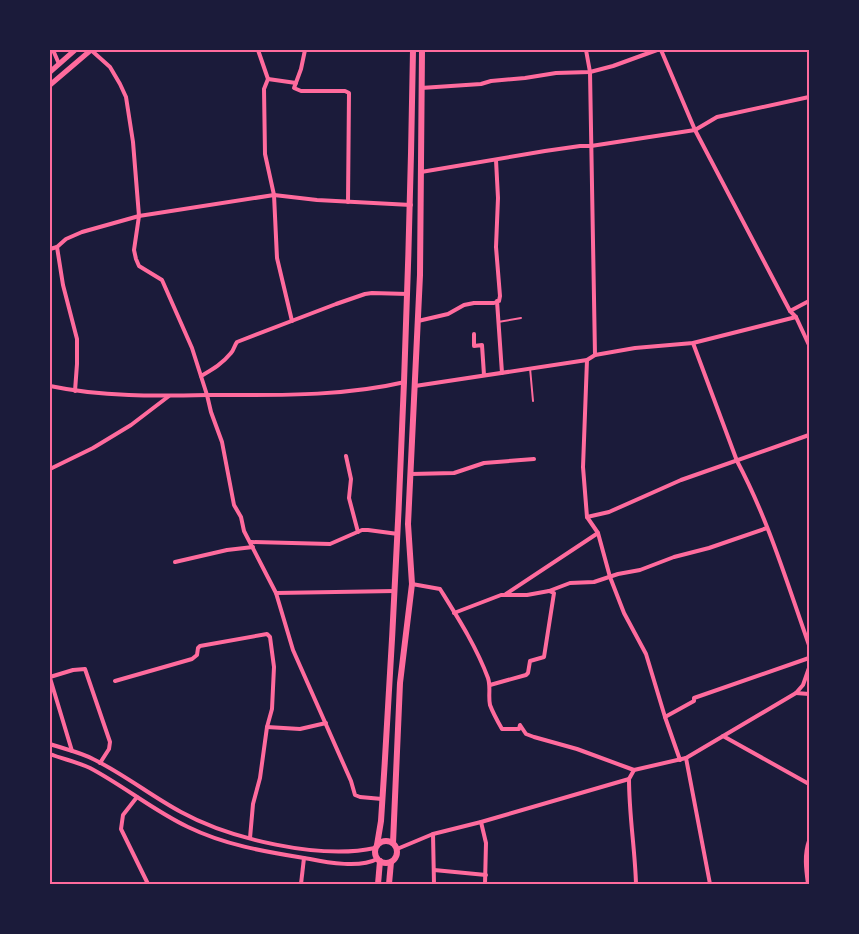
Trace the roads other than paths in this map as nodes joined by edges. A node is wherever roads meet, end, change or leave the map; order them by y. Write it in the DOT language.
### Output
graph roads {
  1 [pos="53,50"];
  2 [pos="75,50"];
  3 [pos="91,50"];
  4 [pos="258,50"];
  5 [pos="305,50"];
  6 [pos="413,50"];
  7 [pos="422,50"];
  8 [pos="586,50"];
  9 [pos="657,50"];
  10 [pos="661,50"];
  11 [pos="59,64"];
  12 [pos="50,72"];
  13 [pos="590,72"];
  14 [pos="268,79"];
  15 [pos="296,83"];
  16 [pos="50,85"];
  17 [pos="421,88"];
  18 [pos="809,97"];
  19 [pos="695,130"];
  20 [pos="591,146"];
  21 [pos="496,160"];
  22 [pos="421,172"];
  23 [pos="274,195"];
  24 [pos="348,202"];
  25 [pos="411,205"];
  26 [pos="139,216"];
  27 [pos="57,247"];
  28 [pos="50,249"];
  29 [pos="408,294"];
  30 [pos="809,301"];
  31 [pos="497,302"];
  32 [pos="790,311"];
  33 [pos="796,317"];
  34 [pos="521,318"];
  35 [pos="292,321"];
  36 [pos="418,321"];
  37 [pos="498,322"];
  38 [pos="474,334"];
  39 [pos="693,343"];
  40 [pos="809,345"];
  41 [pos="595,355"];
  42 [pos="587,360"];
  43 [pos="530,368"];
  44 [pos="502,372"];
  45 [pos="484,375"];
  46 [pos="201,376"];
  47 [pos="405,382"];
  48 [pos="50,386"];
  49 [pos="415,386"];
  50 [pos="75,391"];
  51 [pos="207,395"];
  52 [pos="169,396"];
  53 [pos="532,401"];
  54 [pos="809,435"];
  55 [pos="346,456"];
  56 [pos="534,459"];
  57 [pos="737,461"];
  58 [pos="50,469"];
  59 [pos="411,474"];
  60 [pos="587,516"];
  61 [pos="767,528"];
  62 [pos="358,532"];
  63 [pos="598,533"];
  64 [pos="398,534"];
  65 [pos="251,542"];
  66 [pos="253,547"];
  67 [pos="175,562"];
  68 [pos="610,577"];
  69 [pos="412,584"];
  70 [pos="395,591"];
  71 [pos="549,591"];
  72 [pos="276,593"];
  73 [pos="505,595"];
  74 [pos="454,612"];
  75 [pos="809,645"];
  76 [pos="809,658"];
  77 [pos="809,668"];
  78 [pos="50,678"];
  79 [pos="115,681"];
  80 [pos="490,685"];
  81 [pos="796,693"];
  82 [pos="809,694"];
  83 [pos="665,716"];
  84 [pos="326,723"];
  85 [pos="267,727"];
  86 [pos="723,736"];
  87 [pos="50,744"];
  88 [pos="72,751"];
  89 [pos="50,754"];
  90 [pos="686,758"];
  91 [pos="680,760"];
  92 [pos="100,763"];
  93 [pos="634,770"];
  94 [pos="629,779"];
  95 [pos="809,784"];
  96 [pos="137,797"];
  97 [pos="382,799"];
  98 [pos="481,822"];
  99 [pos="433,834"];
  100 [pos="250,838"];
  101 [pos="809,841"];
  102 [pos="395,846"];
  103 [pos="376,847"];
  104 [pos="304,858"];
  105 [pos="379,860"];
  106 [pos="391,862"];
  107 [pos="434,870"];
  108 [pos="486,875"];
  109 [pos="148,884"];
  110 [pos="301,884"];
  111 [pos="378,884"];
  112 [pos="389,884"];
  113 [pos="434,884"];
  114 [pos="485,884"];
  115 [pos="636,884"];
  116 [pos="710,884"];
  117 [pos="808,884"];
  1 -- 11 [label="street"];
  2 -- 11 [label="main road"];
  3 -- 16 [label="main road"];
  3 -- 26 [label="street"];
  4 -- 14 [label="street"];
  5 -- 15 [label="street"];
  6 -- 25 [label="highway"];
  7 -- 17 [label="highway"];
  8 -- 13 [label="street"];
  9 -- 13 [label="street"];
  10 -- 19 [label="street"];
  11 -- 12 [label="main road"];
  13 -- 17 [label="street"];
  13 -- 20 [label="street"];
  14 -- 15 [label="street"];
  14 -- 23 [label="street"];
  15 -- 24 [label="street"];
  17 -- 22 [label="highway"];
  18 -- 19 [label="street"];
  19 -- 20 [label="street"];
  19 -- 32 [label="street"];
  20 -- 21 [label="street"];
  20 -- 41 [label="street"];
  21 -- 22 [label="street"];
  21 -- 31 [label="street"];
  22 -- 36 [label="highway"];
  23 -- 24 [label="street"];
  23 -- 26 [label="street"];
  23 -- 35 [label="street"];
  24 -- 25 [label="street"];
  25 -- 29 [label="highway"];
  26 -- 27 [label="street"];
  26 -- 46 [label="street"];
  27 -- 28 [label="street"];
  27 -- 50 [label="street"];
  29 -- 35 [label="street"];
  29 -- 47 [label="highway"];
  30 -- 32 [label="street"];
  31 -- 36 [label="street"];
  31 -- 37 [label="street"];
  32 -- 33 [label="street"];
  33 -- 39 [label="street"];
  33 -- 40 [label="street"];
  34 -- 37 [label="lane"];
  35 -- 46 [label="street"];
  36 -- 49 [label="highway"];
  37 -- 44 [label="street"];
  38 -- 45 [label="street"];
  39 -- 41 [label="street"];
  39 -- 57 [label="street"];
  41 -- 42 [label="street"];
  42 -- 43 [label="street"];
  42 -- 60 [label="street"];
  43 -- 44 [label="street"];
  43 -- 53 [label="lane"];
  44 -- 45 [label="street"];
  45 -- 49 [label="street"];
  46 -- 51 [label="street"];
  47 -- 51 [label="street"];
  47 -- 64 [label="highway"];
  48 -- 50 [label="street"];
  49 -- 59 [label="highway"];
  50 -- 52 [label="street"];
  51 -- 52 [label="street"];
  51 -- 65 [label="street"];
  52 -- 58 [label="street"];
  54 -- 57 [label="street"];
  55 -- 62 [label="street"];
  56 -- 59 [label="street"];
  57 -- 60 [label="street"];
  57 -- 61 [label="street"];
  59 -- 69 [label="highway"];
  60 -- 63 [label="street"];
  61 -- 68 [label="street"];
  61 -- 75 [label="street"];
  62 -- 64 [label="street"];
  62 -- 65 [label="street"];
  63 -- 68 [label="street"];
  63 -- 73 [label="street"];
  64 -- 70 [label="highway"];
  65 -- 66 [label="street"];
  66 -- 67 [label="street"];
  66 -- 72 [label="street"];
  68 -- 71 [label="street"];
  68 -- 83 [label="street"];
  69 -- 74 [label="street"];
  69 -- 102 [label="highway"];
  70 -- 72 [label="street"];
  70 -- 97 [label="highway"];
  71 -- 73 [label="street"];
  71 -- 80 [label="street"];
  72 -- 84 [label="street"];
  73 -- 74 [label="street"];
  74 -- 80 [label="street"];
  76 -- 83 [label="street"];
  77 -- 81 [label="street"];
  78 -- 88 [label="street"];
  78 -- 92 [label="street"];
  79 -- 85 [label="street"];
  80 -- 93 [label="street"];
  81 -- 82 [label="street"];
  81 -- 86 [label="street"];
  83 -- 91 [label="street"];
  84 -- 85 [label="street"];
  84 -- 97 [label="street"];
  85 -- 100 [label="street"];
  86 -- 90 [label="street"];
  86 -- 95 [label="street"];
  87 -- 88 [label="street"];
  88 -- 92 [label="street"];
  89 -- 96 [label="street"];
  90 -- 91 [label="street"];
  90 -- 116 [label="street"];
  91 -- 93 [label="street"];
  92 -- 100 [label="street"];
  93 -- 94 [label="street"];
  94 -- 98 [label="street"];
  94 -- 115 [label="street"];
  96 -- 104 [label="street"];
  96 -- 109 [label="street"];
  97 -- 103 [label="highway"];
  98 -- 99 [label="street"];
  98 -- 108 [label="street"];
  99 -- 102 [label="street"];
  99 -- 107 [label="street"];
  100 -- 103 [label="street"];
  101 -- 117 [label="street"];
  102 -- 103 [label="highway"];
  102 -- 106 [label="highway"];
  103 -- 105 [label="highway"];
  104 -- 105 [label="street"];
  104 -- 110 [label="street"];
  105 -- 106 [label="highway"];
  105 -- 111 [label="highway"];
  106 -- 112 [label="highway"];
  107 -- 108 [label="street"];
  107 -- 113 [label="street"];
  108 -- 114 [label="street"];
}
